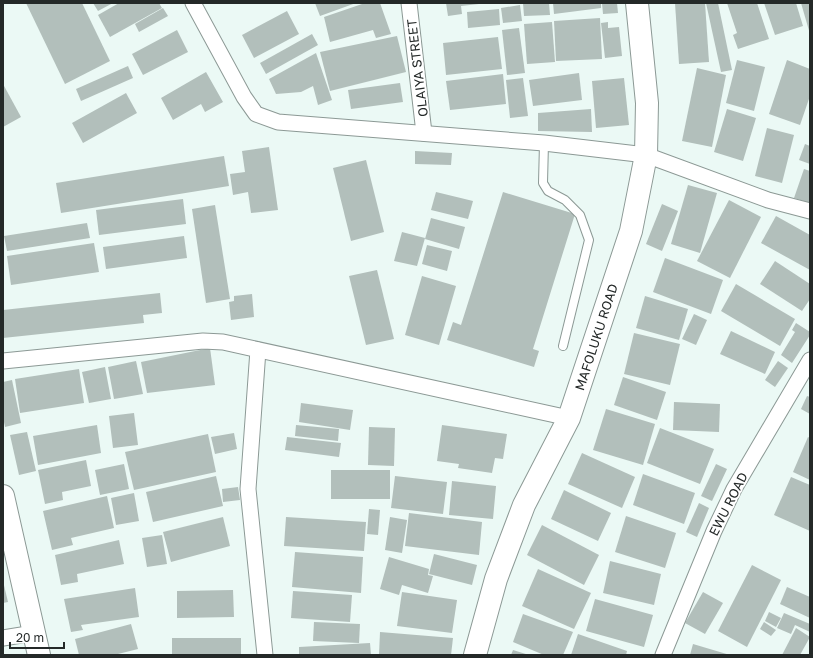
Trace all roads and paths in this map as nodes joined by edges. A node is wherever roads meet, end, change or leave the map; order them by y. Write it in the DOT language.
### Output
graph roads {
  1 [pos="193,3"];
  2 [pos="409,3"];
  3 [pos="637,3"];
  4 [pos="424,133"];
  5 [pos="544,143"];
  6 [pos="646,155"];
  7 [pos="810,211"];
  8 [pos="563,346"];
  9 [pos="258,350"];
  10 [pos="810,360"];
  11 [pos="3,361"];
  12 [pos="569,418"];
  13 [pos="3,496"];
  14 [pos="34,633"];
  15 [pos="3,638"];
  16 [pos="39,655"];
  17 [pos="265,655"];
  18 [pos="475,655"];
  19 [pos="663,655"];
  1 -- 4 [label="street"];
  2 -- 4 [label="street, OLAIYA STREET"];
  3 -- 6 [label="street, MAFOLUKU ROAD"];
  4 -- 5 [label="street"];
  5 -- 6 [label="street"];
  5 -- 8 [label="lane"];
  6 -- 7 [label="street"];
  6 -- 12 [label="street, MAFOLUKU ROAD"];
  9 -- 11 [label="street"];
  9 -- 12 [label="street"];
  9 -- 17 [label="street"];
  10 -- 19 [label="street, EWU ROAD"];
  12 -- 18 [label="street, MAFOLUKU ROAD"];
  13 -- 14 [label="street"];
  14 -- 15 [label="street"];
  14 -- 16 [label="street"];
}
